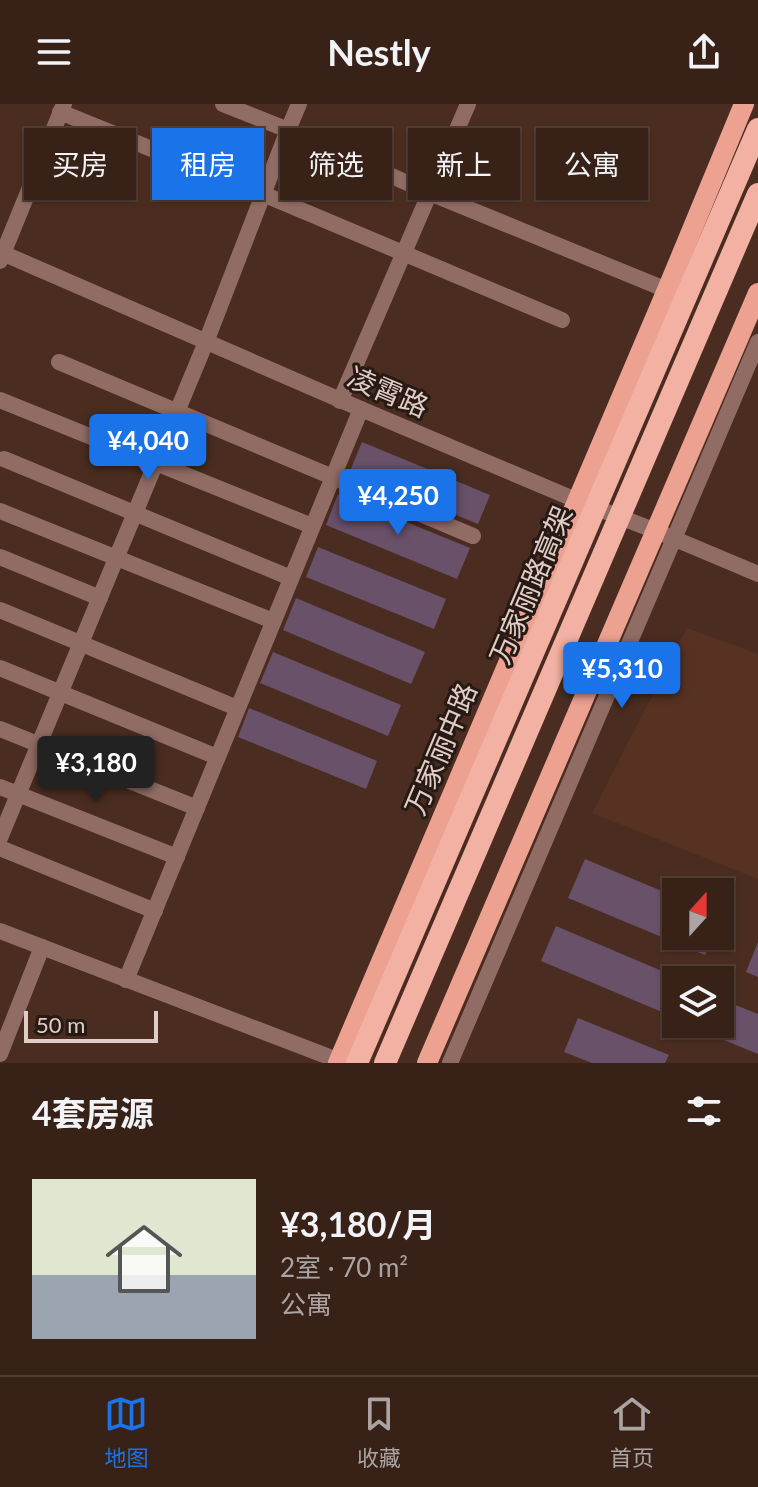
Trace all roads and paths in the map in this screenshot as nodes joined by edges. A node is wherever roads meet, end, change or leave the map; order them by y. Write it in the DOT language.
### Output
graph roads {
  1 [pos="223,104"];
  2 [pos="299,104"];
  3 [pos="468,104"];
  4 [pos="744,104"];
  5 [pos="62,108"];
  6 [pos="283,128"];
  7 [pos="289,128"];
  8 [pos="458,128"];
  9 [pos="758,129"];
  10 [pos="152,147"];
  11 [pos="280,150"];
  12 [pos="264,191"];
  13 [pos="264,194"];
  14 [pos="758,194"];
  15 [pos="261,200"];
  16 [pos="427,200"];
  17 [pos="447,200"];
  18 [pos="404,254"];
  19 [pos="1,256"];
  20 [pos="667,290"];
  21 [pos="758,293"];
  22 [pos="562,320"];
  23 [pos="206,342"];
  24 [pos="758,342"];
  25 [pos="59,362"];
  26 [pos="0,400"];
  27 [pos="340,401"];
  28 [pos="361,409"];
  29 [pos="177,411"];
  30 [pos="4,459"];
  31 [pos="155,464"];
  32 [pos="333,477"];
  33 [pos="576,500"];
  34 [pos="0,511"];
  35 [pos="134,514"];
  36 [pos="312,526"];
  37 [pos="665,535"];
  38 [pos="473,536"];
  39 [pos="0,557"];
  40 [pos="116,557"];
  41 [pos="758,574"];
  42 [pos="291,578"];
  43 [pos="100,598"];
  44 [pos="0,610"];
  45 [pos="273,621"];
  46 [pos="81,643"];
  47 [pos="0,668"];
  48 [pos="61,692"];
  49 [pos="237,708"];
  50 [pos="0,729"];
  51 [pos="39,745"];
  52 [pos="217,757"];
  53 [pos="0,787"];
  54 [pos="18,795"];
  55 [pos="197,808"];
  56 [pos="0,838"];
  57 [pos="0,848"];
  58 [pos="177,857"];
  59 [pos="155,911"];
  60 [pos="0,931"];
  61 [pos="42,947"];
  62 [pos="126,980"];
  63 [pos="0,1003"];
  64 [pos="17,1010"];
  65 [pos="0,1054"];
  66 [pos="345,1062"];
  67 [pos="385,1063"];
  68 [pos="427,1063"];
  69 [pos="450,1063"];
  1 -- 6 [label="street"];
  2 -- 7 [label="street"];
  3 -- 8 [label="street"];
  4 -- 20 [label="main road, 万家丽中路"];
  5 -- 10 [label="street"];
  5 -- 19 [label="street"];
  9 -- 66 [label="highway, 万家丽路高架, bridge"];
  11 -- 12 [label="street"];
  13 -- 18 [label="street"];
  14 -- 67 [label="highway, 万家丽路高架, bridge"];
  15 -- 23 [label="street"];
  16 -- 18 [label="street"];
  17 -- 20 [label="street"];
  18 -- 22 [label="street"];
  18 -- 27 [label="street"];
  19 -- 23 [label="street, 凌霄路"];
  20 -- 33 [label="main road, 万家丽中路"];
  21 -- 37 [label="main road"];
  23 -- 27 [label="street, 凌霄路"];
  23 -- 29 [label="street"];
  24 -- 37 [label="street"];
  25 -- 29 [label="street"];
  26 -- 31 [label="street"];
  27 -- 28 [label="street, 凌霄路"];
  28 -- 32 [label="street"];
  28 -- 33 [label="street, 凌霄路"];
  29 -- 31 [label="street"];
  29 -- 32 [label="street"];
  30 -- 35 [label="street"];
  31 -- 35 [label="street"];
  31 -- 36 [label="street"];
  32 -- 36 [label="street"];
  32 -- 38 [label="street"];
  33 -- 37 [label="street, 凌霄路"];
  33 -- 66 [label="main road, 万家丽中路"];
  34 -- 40 [label="street"];
  35 -- 40 [label="street"];
  35 -- 42 [label="street"];
  36 -- 42 [label="street"];
  37 -- 41 [label="street, 凌霄路"];
  37 -- 68 [label="main road"];
  37 -- 69 [label="street"];
  39 -- 43 [label="street"];
  40 -- 43 [label="street"];
  40 -- 45 [label="street"];
  42 -- 45 [label="street"];
  43 -- 46 [label="street"];
  44 -- 46 [label="street"];
  45 -- 49 [label="street"];
  46 -- 48 [label="street"];
  46 -- 49 [label="street"];
  47 -- 48 [label="street"];
  48 -- 51 [label="street"];
  48 -- 52 [label="street"];
  49 -- 52 [label="street"];
  50 -- 51 [label="street"];
  51 -- 54 [label="street"];
  51 -- 55 [label="street"];
  52 -- 55 [label="street"];
  53 -- 54 [label="street"];
  54 -- 56 [label="street"];
  54 -- 58 [label="street"];
  55 -- 58 [label="street"];
  57 -- 59 [label="street"];
  58 -- 59 [label="street"];
  59 -- 62 [label="street"];
  60 -- 61 [label="street"];
  61 -- 62 [label="street"];
  61 -- 64 [label="street"];
  62 -- 66 [label="street"];
  63 -- 64 [label="street"];
  64 -- 65 [label="street"];
}
